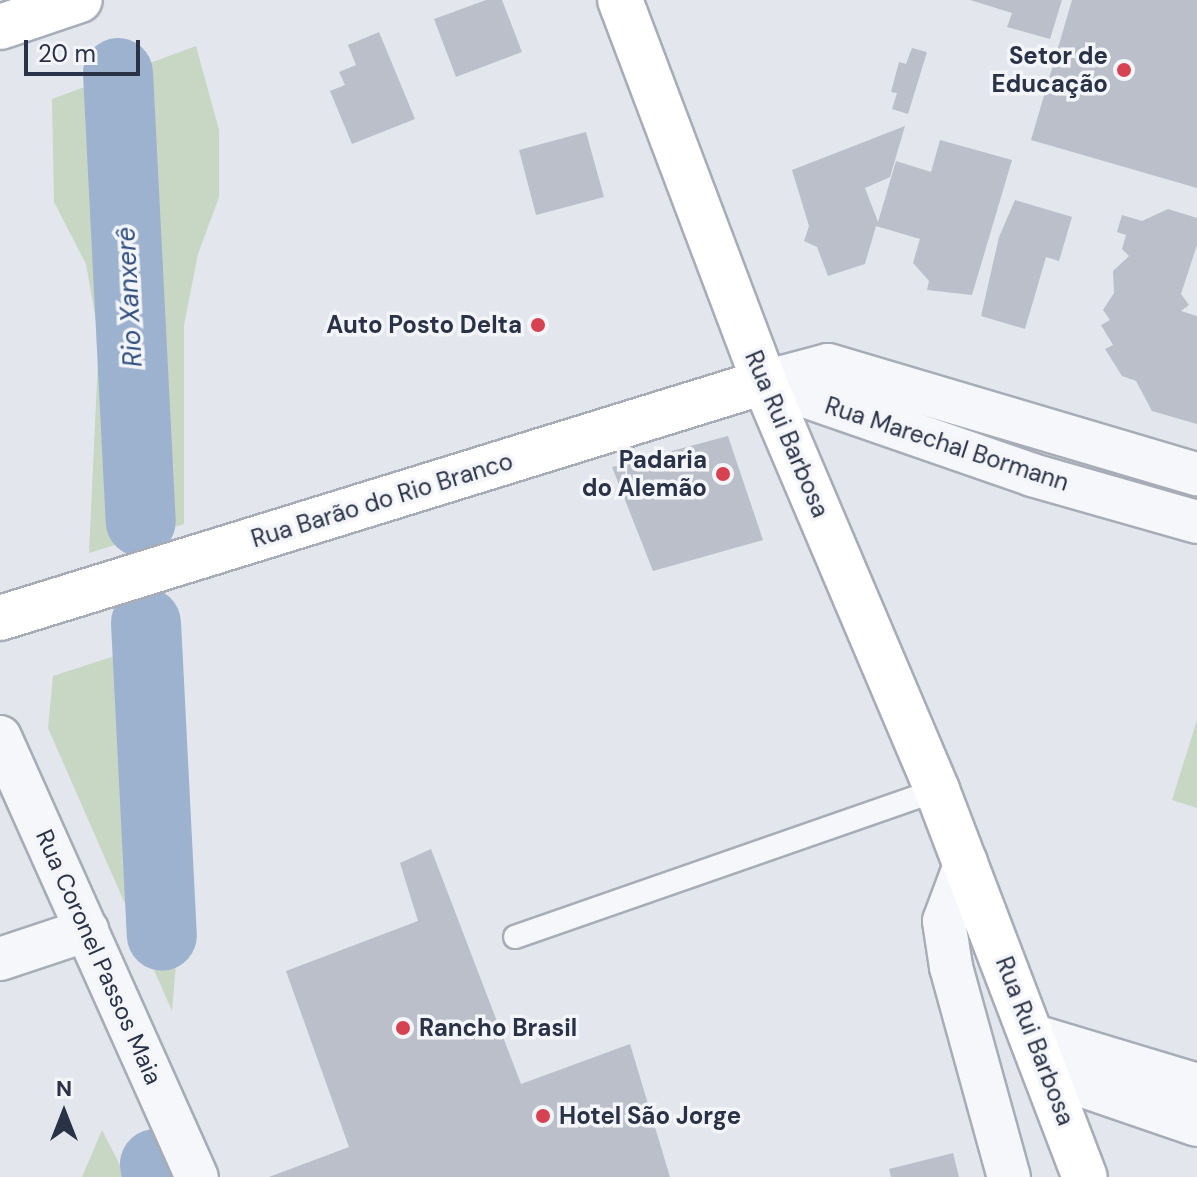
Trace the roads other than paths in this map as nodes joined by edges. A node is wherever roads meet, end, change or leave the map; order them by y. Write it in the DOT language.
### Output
graph roads {
  1 [pos="80,0"];
  2 [pos="620,0"];
  3 [pos="0,27"];
  4 [pos="764,382"];
  5 [pos="1047,430"];
  6 [pos="1195,474"];
  7 [pos="1032,475"];
  8 [pos="1189,519"];
  9 [pos="0,618"];
  10 [pos="0,737"];
  11 [pos="937,790"];
  12 [pos="966,862"];
  13 [pos="87,930"];
  14 [pos="515,937"];
  15 [pos="0,959"];
  16 [pos="1043,1056"];
  17 [pos="1197,1085"];
  18 [pos="1197,1125"];
  19 [pos="197,1177"];
  20 [pos="1009,1177"];
  21 [pos="1085,1177"];
  1 -- 3 [label="main road"];
  2 -- 4 [label="main road, Rua Rui Barbosa"];
  4 -- 5 [label="street, Rua Marechal Bormann"];
  4 -- 7 [label="street, Rua Marechal Bormann"];
  4 -- 9 [label="main road, Rua Barão do Rio Branco"];
  4 -- 11 [label="main road, Rua Rui Barbosa"];
  5 -- 6 [label="street, Rua Marechal Bormann"];
  5 -- 7 [label="street"];
  6 -- 8 [label="street"];
  7 -- 8 [label="street, Rua Marechal Bormann"];
  10 -- 13 [label="street, Rua Coronel Passos Maia"];
  11 -- 12 [label="main road, Rua Rui Barbosa"];
  11 -- 14 [label="lane"];
  12 -- 16 [label="main road, Rua Rui Barbosa"];
  12 -- 20 [label="street"];
  13 -- 15 [label="street"];
  13 -- 19 [label="street, Rua Coronel Passos Maia"];
  16 -- 17 [label="street"];
  16 -- 18 [label="street"];
  16 -- 21 [label="main road, Rua Rui Barbosa"];
}
